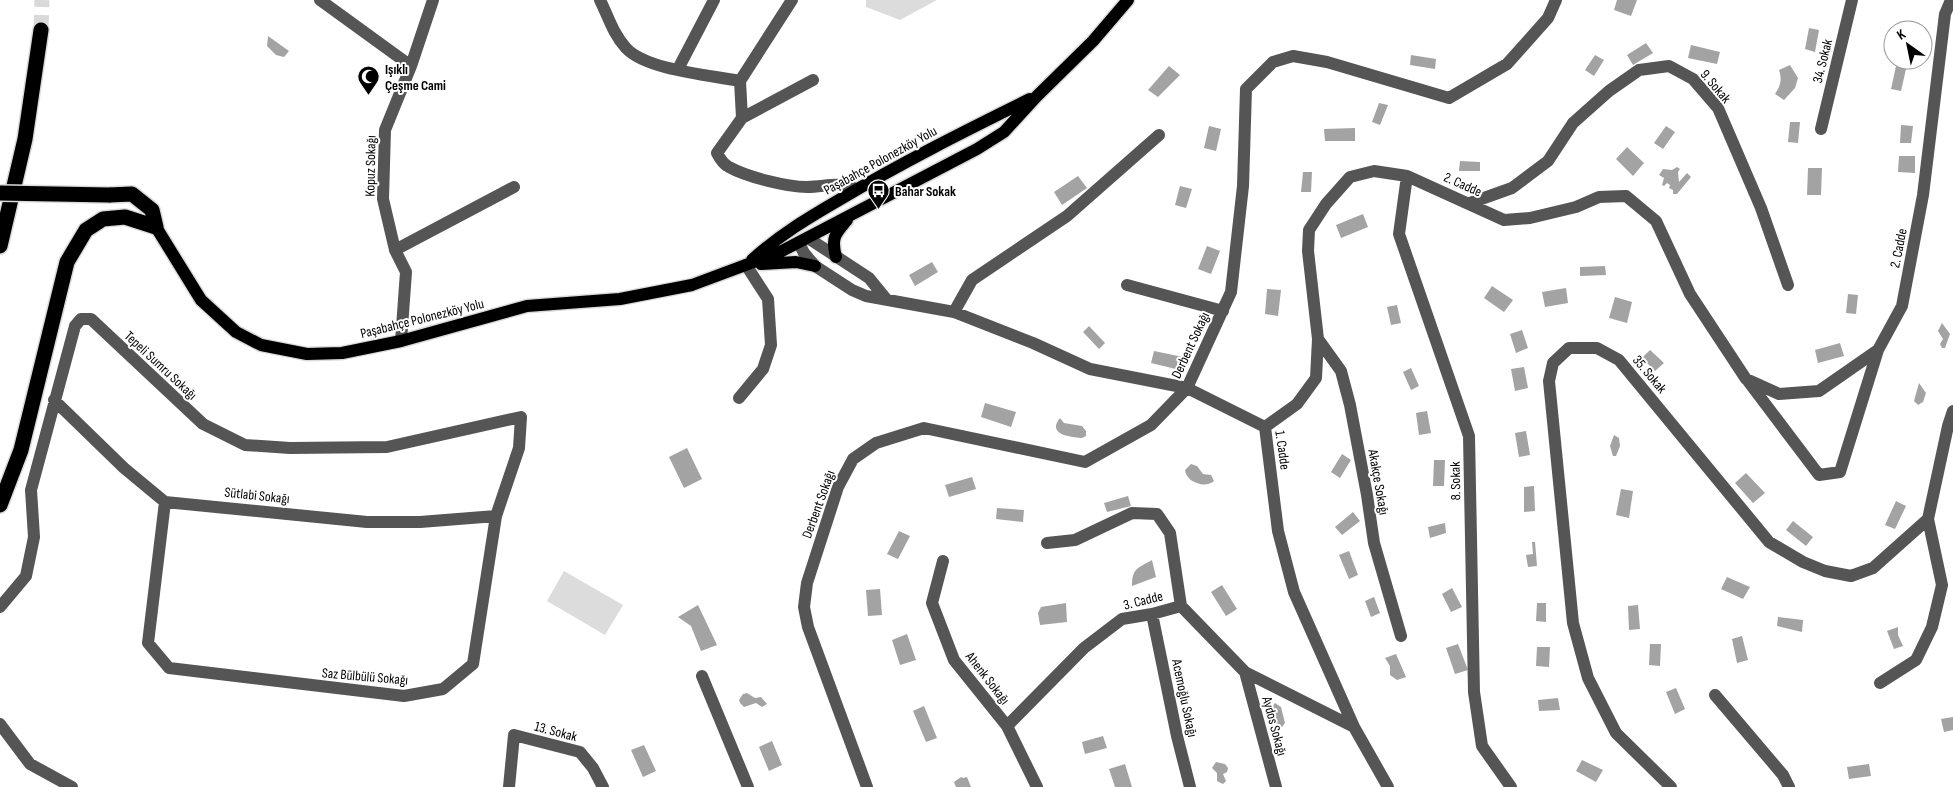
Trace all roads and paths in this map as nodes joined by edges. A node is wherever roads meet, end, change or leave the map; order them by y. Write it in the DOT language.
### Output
graph roads {
  1 [pos="320,0"];
  2 [pos="433,0"];
  3 [pos="600,0"];
  4 [pos="714,0"];
  5 [pos="792,0"];
  6 [pos="1128,0"];
  7 [pos="1556,0"];
  8 [pos="1852,0"];
  9 [pos="1951,0"];
  10 [pos="41,30"];
  11 [pos="411,66"];
  12 [pos="678,69"];
  13 [pos="813,80"];
  14 [pos="740,81"];
  15 [pos="1037,96"];
  16 [pos="742,118"];
  17 [pos="1821,129"];
  18 [pos="1158,135"];
  19 [pos="906,161"];
  20 [pos="1407,176"];
  21 [pos="514,187"];
  22 [pos="856,189"];
  23 [pos="0,192"];
  24 [pos="1470,203"];
  25 [pos="850,217"];
  26 [pos="156,227"];
  27 [pos="800,236"];
  28 [pos="0,246"];
  29 [pos="395,250"];
  30 [pos="836,257"];
  31 [pos="746,265"];
  32 [pos="815,266"];
  33 [pos="1127,285"];
  34 [pos="1788,285"];
  35 [pos="887,300"];
  36 [pos="1223,311"];
  37 [pos="954,312"];
  38 [pos="1318,339"];
  39 [pos="401,341"];
  40 [pos="1878,350"];
  41 [pos="1746,379"];
  42 [pos="1187,388"];
  43 [pos="739,398"];
  44 [pos="54,400"];
  45 [pos="1953,411"];
  46 [pos="521,418"];
  47 [pos="1265,427"];
  48 [pos="1,502"];
  49 [pos="166,502"];
  50 [pos="496,516"];
  51 [pos="1928,519"];
  52 [pos="1047,543"];
  53 [pos="943,561"];
  54 [pos="1181,606"];
  55 [pos="0,607"];
  56 [pos="1152,614"];
  57 [pos="1401,636"];
  58 [pos="1245,672"];
  59 [pos="702,676"];
  60 [pos="1880,683"];
  61 [pos="1715,694"];
  62 [pos="0,724"];
  63 [pos="1007,726"];
  64 [pos="1354,727"];
  65 [pos="72,787"];
  66 [pos="509,787"];
  67 [pos="603,787"];
  68 [pos="748,787"];
  69 [pos="867,787"];
  70 [pos="1037,787"];
  71 [pos="1190,787"];
  72 [pos="1276,787"];
  73 [pos="1388,787"];
  74 [pos="1511,787"];
  75 [pos="1671,787"];
  76 [pos="1789,787"];
  1 -- 11 [label="street"];
  2 -- 11 [label="street, Kopuz Sokağı"];
  3 -- 12 [label="street"];
  4 -- 12 [label="street"];
  5 -- 14 [label="street"];
  6 -- 15 [label="main road, Paşabahçe Polonezköy Yolu"];
  7 -- 36 [label="street, Derbent Sokağı"];
  8 -- 17 [label="street, 34. Sokak"];
  9 -- 40 [label="street, 2. Cadde"];
  10 -- 28 [label="highway"];
  11 -- 29 [label="street, Kopuz Sokağı"];
  12 -- 14 [label="street"];
  13 -- 16 [label="street"];
  14 -- 16 [label="street"];
  15 -- 19 [label="main road, Paşabahçe Polonezköy Yolu"];
  15 -- 25 [label="main road, Paşabahçe Polonezköy Yolu"];
  16 -- 22 [label="street"];
  18 -- 37 [label="street"];
  19 -- 22 [label="main road, Paşabahçe Polonezköy Yolu"];
  19 -- 27 [label="main road"];
  20 -- 24 [label="street, 2. Cadde"];
  20 -- 38 [label="street, 2. Cadde"];
  20 -- 74 [label="street, 8. Sokak"];
  21 -- 29 [label="street"];
  22 -- 27 [label="main road, Paşabahçe Polonezköy Yolu"];
  23 -- 26 [label="highway, bridge"];
  24 -- 34 [label="street, 9. Sokak"];
  24 -- 41 [label="street, 2. Cadde"];
  25 -- 27 [label="main road, Paşabahçe Polonezköy Yolu"];
  25 -- 30 [label="main road"];
  26 -- 39 [label="main road, Paşabahçe Polonezköy Yolu"];
  26 -- 48 [label="highway"];
  27 -- 30 [label="street"];
  27 -- 31 [label="main road, Paşabahçe Polonezköy Yolu"];
  27 -- 32 [label="street"];
  29 -- 39 [label="street, Kopuz Sokağı"];
  30 -- 35 [label="street"];
  31 -- 32 [label="main road"];
  31 -- 39 [label="main road, Paşabahçe Polonezköy Yolu"];
  31 -- 43 [label="street"];
  32 -- 35 [label="street, 1. Cadde"];
  33 -- 36 [label="street"];
  35 -- 37 [label="street, 1. Cadde"];
  36 -- 42 [label="street, Derbent Sokağı"];
  37 -- 42 [label="street, 1. Cadde"];
  38 -- 47 [label="street, 2. Cadde"];
  38 -- 57 [label="street, Akakçe Sokağı"];
  40 -- 41 [label="street, 2. Cadde"];
  40 -- 41 [label="street, 2. Cadde"];
  42 -- 47 [label="street, 1. Cadde"];
  42 -- 69 [label="street, Derbent Sokağı"];
  44 -- 46 [label="street, Tepeli Sumru Sokağı"];
  44 -- 49 [label="street"];
  44 -- 55 [label="street, Tepeli Sumru Sokağı"];
  45 -- 51 [label="street"];
  46 -- 50 [label="street, Saz Bülbülü Sokağı"];
  47 -- 64 [label="street, 1. Cadde"];
  49 -- 50 [label="street, Sütlabi Sokağı"];
  49 -- 50 [label="street, Saz Bülbülü Sokağı"];
  51 -- 60 [label="street"];
  51 -- 75 [label="street, 35. Sokak"];
  52 -- 54 [label="street"];
  53 -- 63 [label="street, Ahenk Sokağı"];
  54 -- 56 [label="street, 3. Cadde"];
  54 -- 58 [label="street, 3. Cadde"];
  56 -- 63 [label="street, 3. Cadde"];
  56 -- 71 [label="street, Acemoğlu Sokağı"];
  58 -- 64 [label="street, 3. Cadde"];
  58 -- 72 [label="street, Aydos Sokağı"];
  59 -- 68 [label="street"];
  61 -- 76 [label="street"];
  62 -- 65 [label="street"];
  63 -- 70 [label="street"];
  64 -- 73 [label="street, 1. Cadde"];
  66 -- 67 [label="street, 13. Sokak"];
}
